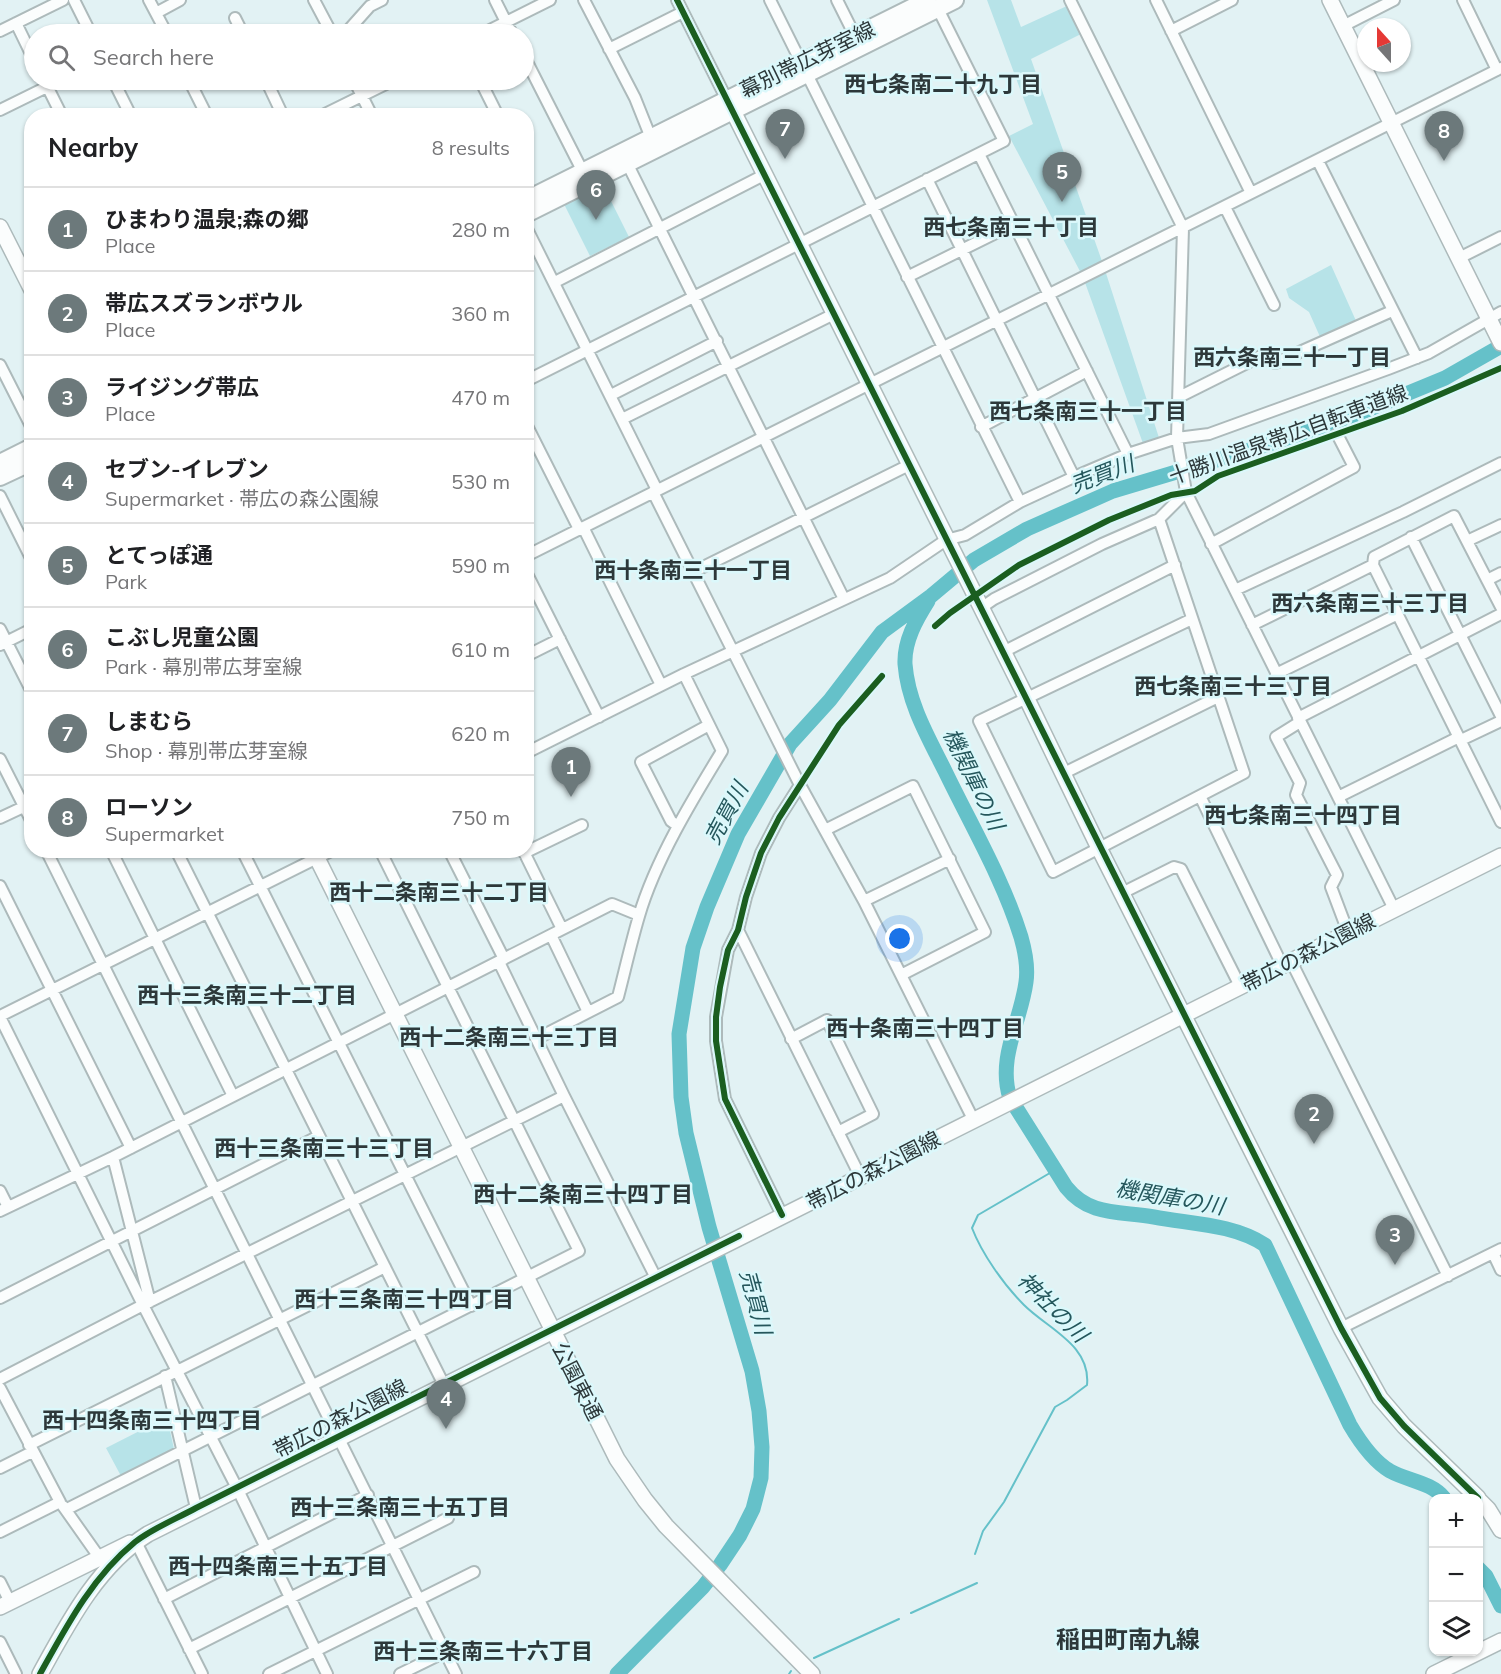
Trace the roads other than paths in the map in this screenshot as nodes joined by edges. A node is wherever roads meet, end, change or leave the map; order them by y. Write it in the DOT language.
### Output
graph roads {
  1 [pos="63,0"];
  2 [pos="74,0"];
  3 [pos="149,0"];
  4 [pos="180,0"];
  5 [pos="314,0"];
  6 [pos="382,0"];
  7 [pos="495,0"];
  8 [pos="584,0"];
  9 [pos="677,0"];
  10 [pos="770,0"];
  11 [pos="837,0"];
  12 [pos="955,0"];
  13 [pos="1070,0"];
  14 [pos="1156,0"];
  15 [pos="1232,0"];
  16 [pos="1330,0"];
  17 [pos="1394,0"];
  18 [pos="1463,0"];
  19 [pos="544,1"];
  20 [pos="933,3"];
  21 [pos="904,5"];
  22 [pos="683,12"];
  23 [pos="156,13"];
  24 [pos="235,18"];
  25 [pos="506,22"];
  26 [pos="16,23"];
  27 [pos="86,24"];
  28 [pos="161,24"];
  29 [pos="238,24"];
  30 [pos="327,24"];
  31 [pos="354,24"];
  32 [pos="502,24"];
  33 [pos="1343,26"];
  34 [pos="0,31"];
  35 [pos="1172,31"];
  36 [pos="855,36"];
  37 [pos="24,39"];
  38 [pos="609,50"];
  39 [pos="804,68"];
  40 [pos="1499,69"];
  41 [pos="534,76"];
  42 [pos="34,90"];
  43 [pos="49,90"];
  44 [pos="118,90"];
  45 [pos="194,90"];
  46 [pos="274,90"];
  47 [pos="359,90"];
  48 [pos="374,90"];
  49 [pos="485,90"];
  50 [pos="362,96"];
  51 [pos="730,105"];
  52 [pos="58,108"];
  53 [pos="127,108"];
  54 [pos="203,108"];
  55 [pos="280,108"];
  56 [pos="337,108"];
  57 [pos="368,108"];
  58 [pos="494,108"];
  59 [pos="0,110"];
  60 [pos="1391,124"];
  61 [pos="653,144"];
  62 [pos="979,154"];
  63 [pos="624,158"];
  64 [pos="1318,161"];
  65 [pos="764,175"];
  66 [pos="586,177"];
  67 [pos="927,179"];
  68 [pos="1251,193"];
  69 [pos="534,197"];
  70 [pos="873,206"];
  71 [pos="1225,207"];
  72 [pos="534,209"];
  73 [pos="1014,224"];
  74 [pos="659,228"];
  75 [pos="1183,228"];
  76 [pos="1,230"];
  77 [pos="1501,237"];
  78 [pos="534,242"];
  79 [pos="799,244"];
  80 [pos="962,250"];
  81 [pos="1459,258"];
  82 [pos="24,261"];
  83 [pos="907,277"];
  84 [pos="555,282"];
  85 [pos="1049,294"];
  86 [pos="695,297"];
  87 [pos="1274,306"];
  88 [pos="1392,311"];
  89 [pos="834,314"];
  90 [pos="1493,317"];
  91 [pos="997,321"];
  92 [pos="717,341"];
  93 [pos="1501,343"];
  94 [pos="942,348"];
  95 [pos="588,350"];
  96 [pos="1417,358"];
  97 [pos="0,365"];
  98 [pos="729,365"];
  99 [pos="1087,371"];
  100 [pos="534,377"];
  101 [pos="870,385"];
  102 [pos="611,394"];
  103 [pos="1179,397"];
  104 [pos="1036,398"];
  105 [pos="24,412"];
  106 [pos="622,419"];
  107 [pos="981,427"];
  108 [pos="1337,434"];
  109 [pos="764,437"];
  110 [pos="534,439"];
  111 [pos="1178,441"];
  112 [pos="24,451"];
  113 [pos="1128,454"];
  114 [pos="0,463"];
  115 [pos="1501,463"];
  116 [pos="909,465"];
  117 [pos="24,466"];
  118 [pos="0,477"];
  119 [pos="1074,477"];
  120 [pos="1186,490"];
  121 [pos="655,491"];
  122 [pos="0,496"];
  123 [pos="1020,502"];
  124 [pos="802,517"];
  125 [pos="1159,519"];
  126 [pos="1501,525"];
  127 [pos="581,528"];
  128 [pos="1411,537"];
  129 [pos="1467,541"];
  130 [pos="24,544"];
  131 [pos="948,544"];
  132 [pos="1211,544"];
  133 [pos="534,552"];
  134 [pos="1175,565"];
  135 [pos="1373,565"];
  136 [pos="693,572"];
  137 [pos="1501,573"];
  138 [pos="1487,580"];
  139 [pos="534,588"];
  140 [pos="1235,590"];
  141 [pos="844,599"];
  142 [pos="978,603"];
  143 [pos="1501,607"];
  144 [pos="1398,614"];
  145 [pos="1501,614"];
  146 [pos="1192,619"];
  147 [pos="1252,626"];
  148 [pos="0,629"];
  149 [pos="24,633"];
  150 [pos="1461,635"];
  151 [pos="560,639"];
  152 [pos="3,643"];
  153 [pos="732,651"];
  154 [pos="534,652"];
  155 [pos="1003,652"];
  156 [pos="1419,656"];
  157 [pos="684,674"];
  158 [pos="1276,674"];
  159 [pos="24,678"];
  160 [pos="661,685"];
  161 [pos="1218,697"];
  162 [pos="1027,699"];
  163 [pos="1501,716"];
  164 [pos="599,717"];
  165 [pos="1299,720"];
  166 [pos="1501,721"];
  167 [pos="709,725"];
  168 [pos="1460,739"];
  169 [pos="534,749"];
  170 [pos="0,759"];
  171 [pos="1064,773"];
  172 [pos="799,783"];
  173 [pos="1200,796"];
  174 [pos="1338,797"];
  175 [pos="24,798"];
  176 [pos="24,806"];
  177 [pos="0,818"];
  178 [pos="1501,822"];
  179 [pos="582,825"];
  180 [pos="678,826"];
  181 [pos="825,830"];
  182 [pos="534,847"];
  183 [pos="1099,848"];
  184 [pos="1501,856"];
  185 [pos="50,858"];
  186 [pos="115,858"];
  187 [pos="180,858"];
  188 [pos="246,858"];
  189 [pos="310,858"];
  190 [pos="316,858"];
  191 [pos="384,858"];
  192 [pos="453,858"];
  193 [pos="527,858"];
  194 [pos="950,859"];
  195 [pos="0,886"];
  196 [pos="260,887"];
  197 [pos="1122,893"];
  198 [pos="864,901"];
  199 [pos="1394,909"];
  200 [pos="207,913"];
  201 [pos="639,915"];
  202 [pos="562,929"];
  203 [pos="738,930"];
  204 [pos="1348,932"];
  205 [pos="551,935"];
  206 [pos="155,940"];
  207 [pos="501,961"];
  208 [pos="1286,963"];
  209 [pos="104,965"];
  210 [pos="901,975"];
  211 [pos="1240,986"];
  212 [pos="449,988"];
  213 [pos="51,990"];
  214 [pos="588,1012"];
  215 [pos="1184,1014"];
  216 [pos="395,1015"];
  217 [pos="0,1016"];
  218 [pos="536,1039"];
  219 [pos="791,1039"];
  220 [pos="340,1043"];
  221 [pos="286,1069"];
  222 [pos="232,1096"];
  223 [pos="564,1096"];
  224 [pos="973,1119"];
  225 [pos="514,1121"];
  226 [pos="182,1122"];
  227 [pos="838,1132"];
  228 [pos="319,1136"];
  229 [pos="131,1148"];
  230 [pos="461,1148"];
  231 [pos="113,1157"];
  232 [pos="78,1175"];
  233 [pos="405,1176"];
  234 [pos="860,1176"];
  235 [pos="215,1190"];
  236 [pos="0,1191"];
  237 [pos="352,1201"];
  238 [pos="4,1209"];
  239 [pos="782,1215"];
  240 [pos="133,1230"];
  241 [pos="111,1241"];
  242 [pos="1497,1251"];
  243 [pos="248,1254"];
  244 [pos="385,1267"];
  245 [pos="1501,1270"];
  246 [pos="1448,1276"];
  247 [pos="526,1278"];
  248 [pos="656,1278"];
  249 [pos="0,1298"];
  250 [pos="146,1304"];
  251 [pos="471,1306"];
  252 [pos="280,1320"];
  253 [pos="1341,1328"];
  254 [pos="553,1330"];
  255 [pos="418,1334"];
  256 [pos="177,1370"];
  257 [pos="165,1376"];
  258 [pos="0,1379"];
  259 [pos="444,1384"];
  260 [pos="313,1385"];
  261 [pos="0,1388"];
  262 [pos="4,1405"];
  263 [pos="209,1437"];
  264 [pos="339,1437"];
  265 [pos="30,1448"];
  266 [pos="182,1450"];
  267 [pos="0,1468"];
  268 [pos="237,1488"];
  269 [pos="1473,1494"];
  270 [pos="368,1495"];
  271 [pos="1483,1504"];
  272 [pos="63,1505"];
  273 [pos="196,1508"];
  274 [pos="448,1518"];
  275 [pos="1501,1530"];
  276 [pos="0,1532"];
  277 [pos="136,1542"];
  278 [pos="393,1545"];
  279 [pos="265,1547"];
  280 [pos="99,1557"];
  281 [pos="474,1572"];
  282 [pos="0,1582"];
  283 [pos="290,1597"];
  284 [pos="165,1599"];
  285 [pos="419,1599"];
  286 [pos="5,1604"];
  287 [pos="1501,1641"];
  288 [pos="0,1642"];
  289 [pos="189,1649"];
  290 [pos="315,1651"];
  291 [pos="446,1652"];
  292 [pos="1442,1672"];
  293 [pos="16,1674"];
  294 [pos="40,1674"];
  295 [pos="202,1674"];
  296 [pos="269,1674"];
  297 [pos="327,1674"];
  298 [pos="400,1674"];
  299 [pos="456,1674"];
  300 [pos="812,1674"];
  1 -- 26 [label="street"];
  2 -- 27 [label="street"];
  3 -- 23 [label="street"];
  4 -- 23 [label="street"];
  5 -- 30 [label="street"];
  6 -- 31 [label="street"];
  7 -- 25 [label="street"];
  8 -- 38 [label="street"];
  9 -- 22 [label="street"];
  10 -- 39 [label="street"];
  11 -- 36 [label="street"];
  12 -- 20 [label="main road, 幕別帯広芽室線"];
  13 -- 75 [label="street"];
  14 -- 35 [label="street"];
  15 -- 35 [label="street"];
  16 -- 33 [label="street"];
  17 -- 33 [label="street"];
  18 -- 40 [label="street"];
  19 -- 25 [label="street"];
  20 -- 21 [label="main road, 幕別帯広芽室線"];
  20 -- 39 [label="main road, 幕別帯広芽室線"];
  20 -- 62 [label="street"];
  21 -- 36 [label="main road, 幕別帯広芽室線"];
  22 -- 38 [label="street"];
  22 -- 51 [label="street"];
  23 -- 28 [label="street"];
  24 -- 29 [label="street"];
  25 -- 32 [label="street"];
  26 -- 34 [label="street"];
  26 -- 37 [label="street"];
  33 -- 60 [label="street"];
  35 -- 68 [label="street"];
  36 -- 39 [label="main road, 幕別帯広芽室線"];
  38 -- 61 [label="street"];
  39 -- 51 [label="main road, 幕別帯広芽室線"];
  39 -- 70 [label="street"];
  40 -- 60 [label="street"];
  41 -- 66 [label="street"];
  42 -- 59 [label="street"];
  43 -- 52 [label="street"];
  44 -- 53 [label="street"];
  45 -- 54 [label="street"];
  46 -- 55 [label="street"];
  47 -- 50 [label="street"];
  48 -- 50 [label="street"];
  49 -- 58 [label="street"];
  50 -- 56 [label="street"];
  50 -- 57 [label="street"];
  51 -- 61 [label="main road, 幕別帯広芽室線"];
  51 -- 65 [label="street"];
  60 -- 64 [label="street"];
  60 -- 81 [label="street"];
  61 -- 63 [label="main road, 幕別帯広芽室線"];
  62 -- 67 [label="street"];
  62 -- 73 [label="street"];
  63 -- 66 [label="main road, 幕別帯広芽室線"];
  63 -- 74 [label="street"];
  64 -- 68 [label="street"];
  64 -- 88 [label="street"];
  65 -- 74 [label="street"];
  65 -- 79 [label="street"];
  66 -- 69 [label="main road, 幕別帯広芽室線"];
  66 -- 72 [label="main road, 幕別帯広芽室線"];
  67 -- 70 [label="street"];
  67 -- 80 [label="street"];
  68 -- 71 [label="street"];
  70 -- 79 [label="street"];
  70 -- 83 [label="street"];
  71 -- 75 [label="street"];
  71 -- 87 [label="street"];
  73 -- 80 [label="street"];
  73 -- 85 [label="street"];
  74 -- 84 [label="street"];
  74 -- 86 [label="street"];
  75 -- 85 [label="street"];
  75 -- 103 [label="street"];
  76 -- 82 [label="street"];
  77 -- 81 [label="street"];
  78 -- 84 [label="street"];
  79 -- 86 [label="street"];
  79 -- 89 [label="street"];
  80 -- 83 [label="street"];
  80 -- 91 [label="street"];
  81 -- 90 [label="street"];
  83 -- 94 [label="street"];
  84 -- 95 [label="street"];
  85 -- 91 [label="street"];
  85 -- 99 [label="street"];
  86 -- 92 [label="street"];
  86 -- 95 [label="street"];
  88 -- 96 [label="street"];
  88 -- 103 [label="street"];
  89 -- 98 [label="street"];
  89 -- 101 [label="street"];
  90 -- 93 [label="street"];
  90 -- 96 [label="street"];
  91 -- 94 [label="street"];
  91 -- 104 [label="street"];
  92 -- 98 [label="street"];
  92 -- 102 [label="street"];
  94 -- 101 [label="street"];
  94 -- 107 [label="street"];
  95 -- 100 [label="street"];
  95 -- 102 [label="street"];
  96 -- 111 [label="street"];
  97 -- 105 [label="street"];
  98 -- 106 [label="street"];
  98 -- 109 [label="street"];
  99 -- 104 [label="street"];
  99 -- 113 [label="street"];
  101 -- 109 [label="street"];
  101 -- 116 [label="street"];
  102 -- 106 [label="street"];
  103 -- 111 [label="street"];
  104 -- 107 [label="street"];
  104 -- 119 [label="street"];
  106 -- 121 [label="street"];
  107 -- 123 [label="street"];
  108 -- 132 [label="street"];
  109 -- 121 [label="street"];
  109 -- 124 [label="street"];
  110 -- 127 [label="street"];
  111 -- 113 [label="street"];
  111 -- 120 [label="street"];
  112 -- 114 [label="main road"];
  113 -- 119 [label="street"];
  115 -- 140 [label="street"];
  116 -- 124 [label="street"];
  116 -- 131 [label="street"];
  117 -- 118 [label="main road"];
  119 -- 123 [label="street"];
  120 -- 125 [label="street"];
  120 -- 132 [label="street"];
  121 -- 127 [label="street"];
  121 -- 136 [label="street"];
  122 -- 130 [label="street"];
  123 -- 131 [label="street"];
  124 -- 136 [label="street"];
  124 -- 141 [label="street"];
  125 -- 134 [label="street"];
  125 -- 142 [label="street"];
  126 -- 129 [label="street"];
  127 -- 133 [label="street"];
  127 -- 160 [label="street"];
  128 -- 129 [label="street"];
  128 -- 135 [label="street"];
  128 -- 150 [label="street"];
  129 -- 138 [label="street"];
  131 -- 141 [label="street"];
  131 -- 142 [label="street"];
  132 -- 140 [label="street"];
  134 -- 146 [label="street"];
  134 -- 155 [label="street"];
  135 -- 144 [label="street"];
  135 -- 147 [label="street"];
  136 -- 153 [label="street"];
  137 -- 138 [label="street"];
  138 -- 143 [label="street"];
  139 -- 151 [label="street"];
  140 -- 147 [label="street"];
  141 -- 153 [label="street"];
  142 -- 155 [label="street"];
  144 -- 156 [label="street"];
  144 -- 158 [label="street"];
  145 -- 150 [label="street"];
  146 -- 161 [label="street"];
  146 -- 162 [label="street"];
  147 -- 158 [label="street"];
  148 -- 152 [label="street"];
  149 -- 152 [label="street"];
  150 -- 156 [label="street"];
  150 -- 163 [label="street"];
  151 -- 154 [label="street"];
  151 -- 164 [label="street"];
  152 -- 159 [label="street"];
  153 -- 157 [label="street"];
  153 -- 172 [label="street"];
  155 -- 162 [label="street"];
  156 -- 165 [label="street"];
  156 -- 168 [label="street"];
  157 -- 160 [label="street"];
  157 -- 167 [label="street"];
  158 -- 165 [label="street"];
  160 -- 164 [label="street"];
  161 -- 171 [label="street"];
  161 -- 173 [label="street"];
  162 -- 171 [label="street"];
  162 -- 183 [label="street"];
  164 -- 169 [label="street"];
  165 -- 174 [label="street"];
  165 -- 204 [label="street"];
  166 -- 168 [label="street"];
  167 -- 180 [label="street"];
  167 -- 180 [label="street"];
  168 -- 174 [label="street"];
  168 -- 178 [label="street"];
  170 -- 175 [label="street"];
  171 -- 183 [label="street"];
  172 -- 181 [label="street"];
  172 -- 203 [label="street"];
  173 -- 183 [label="street"];
  173 -- 208 [label="street"];
  174 -- 199 [label="street"];
  176 -- 177 [label="street"];
  179 -- 182 [label="street"];
  180 -- 201 [label="street"];
  181 -- 194 [label="street"];
  181 -- 198 [label="street"];
  183 -- 197 [label="street"];
  184 -- 199 [label="street, 帯広の森公園線"];
  185 -- 209 [label="street"];
  186 -- 206 [label="street"];
  187 -- 200 [label="street"];
  188 -- 196 [label="street"];
  189 -- 196 [label="street"];
  190 -- 216 [label="street, 公園東通"];
  191 -- 212 [label="street"];
  192 -- 207 [label="street"];
  193 -- 202 [label="street"];
  194 -- 198 [label="street"];
  194 -- 210 [label="street"];
  195 -- 213 [label="street"];
  196 -- 200 [label="street"];
  196 -- 220 [label="street"];
  197 -- 211 [label="street"];
  197 -- 215 [label="street"];
  198 -- 210 [label="street"];
  199 -- 204 [label="street, 帯広の森公園線"];
  200 -- 206 [label="street"];
  200 -- 221 [label="street"];
  201 -- 202 [label="street"];
  201 -- 214 [label="street"];
  202 -- 205 [label="street"];
  203 -- 219 [label="street"];
  203 -- 239 [label="street"];
  204 -- 208 [label="street, 帯広の森公園線"];
  205 -- 207 [label="street"];
  205 -- 214 [label="street"];
  206 -- 209 [label="street"];
  206 -- 222 [label="street"];
  207 -- 212 [label="street"];
  207 -- 218 [label="street"];
  208 -- 211 [label="street, 帯広の森公園線"];
  208 -- 246 [label="street"];
  209 -- 213 [label="street"];
  209 -- 226 [label="street"];
  210 -- 224 [label="street"];
  211 -- 215 [label="street, 帯広の森公園線"];
  212 -- 216 [label="street"];
  212 -- 225 [label="street"];
  213 -- 217 [label="street"];
  213 -- 229 [label="street"];
  214 -- 218 [label="street"];
  215 -- 224 [label="street, 帯広の森公園線"];
  215 -- 253 [label="street"];
  216 -- 220 [label="street"];
  216 -- 230 [label="street, 公園東通"];
  217 -- 232 [label="street"];
  218 -- 223 [label="street"];
  219 -- 227 [label="street"];
  219 -- 227 [label="street"];
  220 -- 221 [label="street"];
  220 -- 233 [label="street"];
  221 -- 222 [label="street"];
  221 -- 228 [label="street"];
  222 -- 226 [label="street"];
  223 -- 225 [label="street"];
  223 -- 248 [label="street"];
  224 -- 234 [label="street, 帯広の森公園線"];
  225 -- 230 [label="street"];
  225 -- 247 [label="street"];
  226 -- 229 [label="street"];
  226 -- 235 [label="street"];
  227 -- 234 [label="street"];
  228 -- 235 [label="street"];
  228 -- 237 [label="street"];
  229 -- 231 [label="street"];
  230 -- 233 [label="street"];
  230 -- 247 [label="street, 公園東通"];
  231 -- 232 [label="street"];
  231 -- 240 [label="street"];
  232 -- 238 [label="street"];
  232 -- 241 [label="street"];
  233 -- 237 [label="street"];
  233 -- 251 [label="street"];
  234 -- 239 [label="street, 帯広の森公園線"];
  235 -- 240 [label="street"];
  235 -- 243 [label="street"];
  236 -- 238 [label="street"];
  237 -- 243 [label="street"];
  237 -- 244 [label="street"];
  239 -- 248 [label="street, 帯広の森公園線"];
  240 -- 241 [label="street"];
  240 -- 250 [label="street"];
  241 -- 249 [label="street"];
  241 -- 250 [label="street"];
  242 -- 245 [label="street"];
  242 -- 246 [label="street"];
  243 -- 250 [label="street"];
  243 -- 252 [label="street"];
  244 -- 252 [label="street"];
  244 -- 255 [label="street"];
  246 -- 253 [label="street"];
  247 -- 251 [label="street"];
  247 -- 254 [label="street, 公園東通"];
  248 -- 254 [label="street, 帯広の森公園線"];
  250 -- 256 [label="street"];
  250 -- 258 [label="street"];
  251 -- 255 [label="street"];
  252 -- 256 [label="street"];
  252 -- 260 [label="street"];
  253 -- 269 [label="street"];
  254 -- 259 [label="street, 帯広の森公園線"];
  254 -- 300 [label="street, 公園東通"];
  255 -- 259 [label="street"];
  255 -- 260 [label="street"];
  256 -- 257 [label="street"];
  256 -- 263 [label="street"];
  257 -- 265 [label="street"];
  257 -- 266 [label="street"];
  259 -- 264 [label="street, 帯広の森公園線"];
  260 -- 263 [label="street"];
  260 -- 264 [label="street"];
  261 -- 262 [label="street"];
  262 -- 265 [label="street"];
  263 -- 266 [label="street"];
  263 -- 268 [label="street"];
  264 -- 268 [label="street, 帯広の森公園線"];
  264 -- 270 [label="street"];
  265 -- 267 [label="street"];
  265 -- 272 [label="street"];
  266 -- 272 [label="street"];
  266 -- 273 [label="street"];
  268 -- 273 [label="street, 帯広の森公園線"];
  268 -- 279 [label="street"];
  270 -- 278 [label="street"];
  270 -- 279 [label="street"];
  271 -- 275 [label="street"];
  272 -- 276 [label="street"];
  272 -- 280 [label="street"];
  273 -- 277 [label="street, 帯広の森公園線"];
  274 -- 278 [label="street"];
  277 -- 280 [label="street"];
  277 -- 284 [label="street"];
  277 -- 294 [label="street, 帯広の森公園線"];
  278 -- 283 [label="street"];
  278 -- 285 [label="street"];
  279 -- 283 [label="street"];
  279 -- 284 [label="street"];
  280 -- 286 [label="street"];
  281 -- 285 [label="street"];
  282 -- 286 [label="street"];
  283 -- 289 [label="street"];
  283 -- 290 [label="street"];
  284 -- 289 [label="street"];
  285 -- 290 [label="street"];
  285 -- 291 [label="street"];
  287 -- 292 [label="street"];
  288 -- 293 [label="street"];
  289 -- 295 [label="street"];
  290 -- 296 [label="street"];
  290 -- 297 [label="street"];
  291 -- 298 [label="street"];
  291 -- 299 [label="street"];
}
